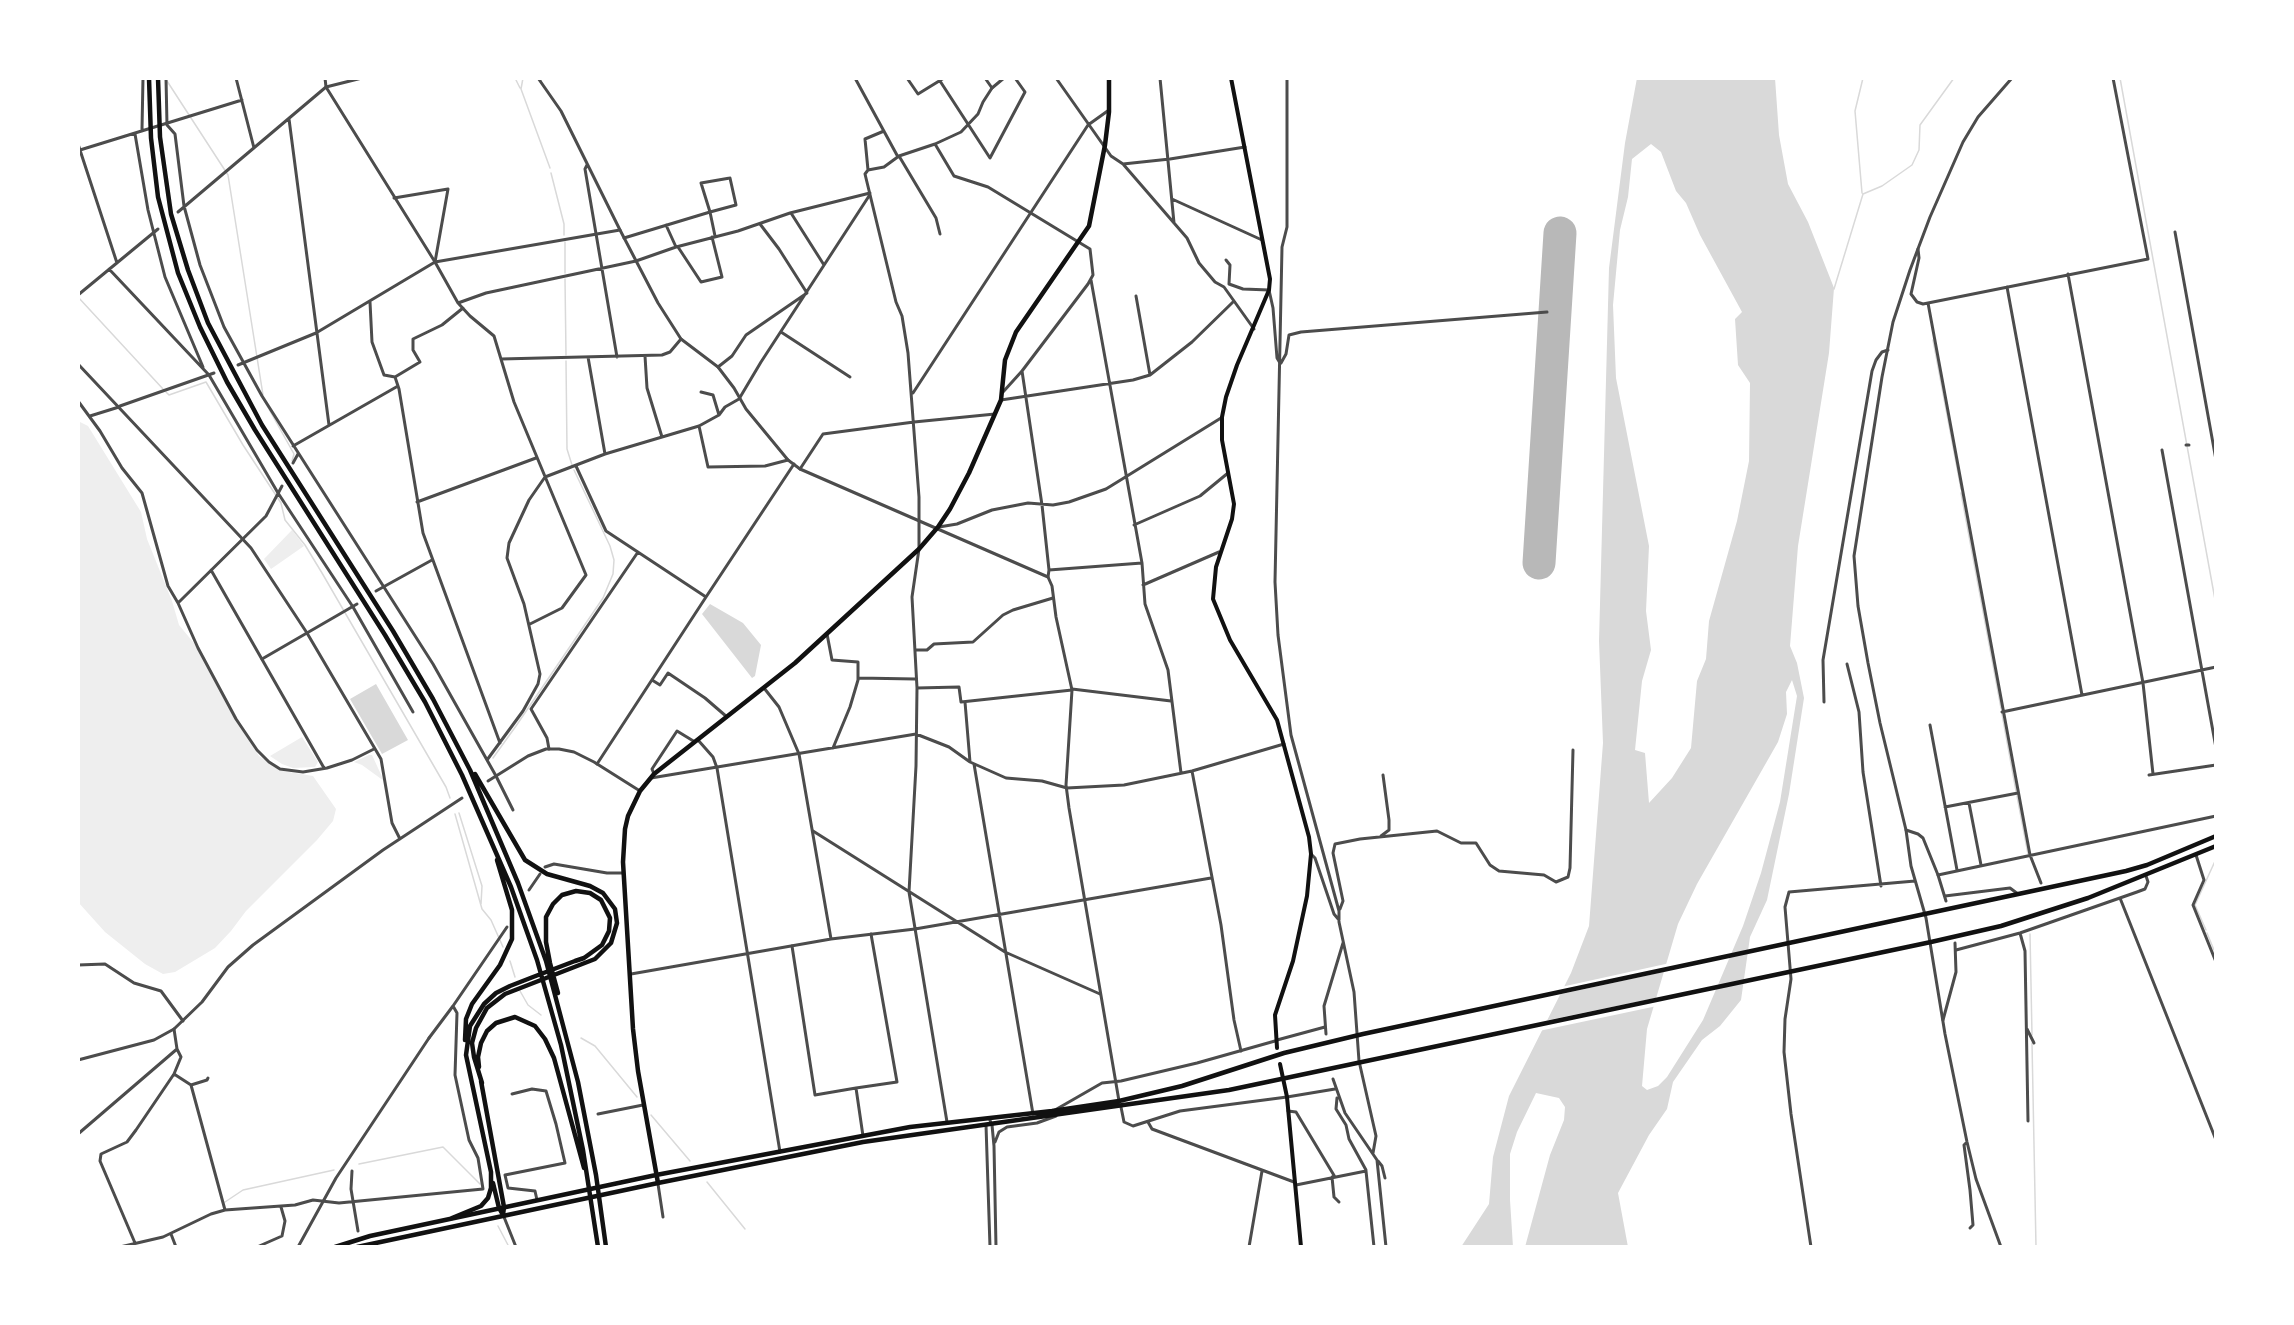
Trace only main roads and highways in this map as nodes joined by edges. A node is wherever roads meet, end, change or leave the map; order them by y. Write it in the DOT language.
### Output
graph roads {
  1 [pos="149,78"];
  2 [pos="158,78"];
  3 [pos="1109,78"];
  4 [pos="1231,78"];
  5 [pos="451,733"];
  6 [pos="462,775"];
  7 [pos="2216,836"];
  8 [pos="2216,846"];
  9 [pos="546,956"];
  10 [pos="1277,1048"];
  11 [pos="466,1055"];
  12 [pos="1280,1064"];
  13 [pos="482,1083"];
  14 [pos="1120,1104"];
  15 [pos="491,1172"];
  16 [pos="656,1175"];
  17 [pos="587,1177"];
  18 [pos="658,1183"];
  19 [pos="502,1207"];
  20 [pos="503,1215"];
  21 [pos="452,1218"];
  22 [pos="335,1247"];
  23 [pos="357,1247"];
  24 [pos="598,1247"];
  25 [pos="606,1247"];
  26 [pos="1301,1247"];
  1 -- 6 [label="main road"];
  2 -- 5 [label="main road"];
  3 -- 16 [label="main road"];
  4 -- 10 [label="main road"];
  5 -- 9 [label="main road"];
  5 -- 13 [label="main road"];
  6 -- 11 [label="main road"];
  6 -- 17 [label="main road"];
  7 -- 14 [label="main road"];
  8 -- 14 [label="main road"];
  9 -- 11 [label="main road"];
  9 -- 25 [label="main road"];
  11 -- 15 [label="main road"];
  12 -- 26 [label="main road"];
  13 -- 17 [label="main road"];
  13 -- 19 [label="main road"];
  14 -- 16 [label="main road"];
  14 -- 18 [label="main road"];
  15 -- 19 [label="main road"];
  15 -- 21 [label="main road"];
  16 -- 18 [label="main road"];
  16 -- 19 [label="main road"];
  17 -- 24 [label="main road"];
  18 -- 20 [label="main road"];
  19 -- 20 [label="main road"];
  19 -- 21 [label="main road"];
  20 -- 23 [label="main road"];
  21 -- 22 [label="main road"];
}
